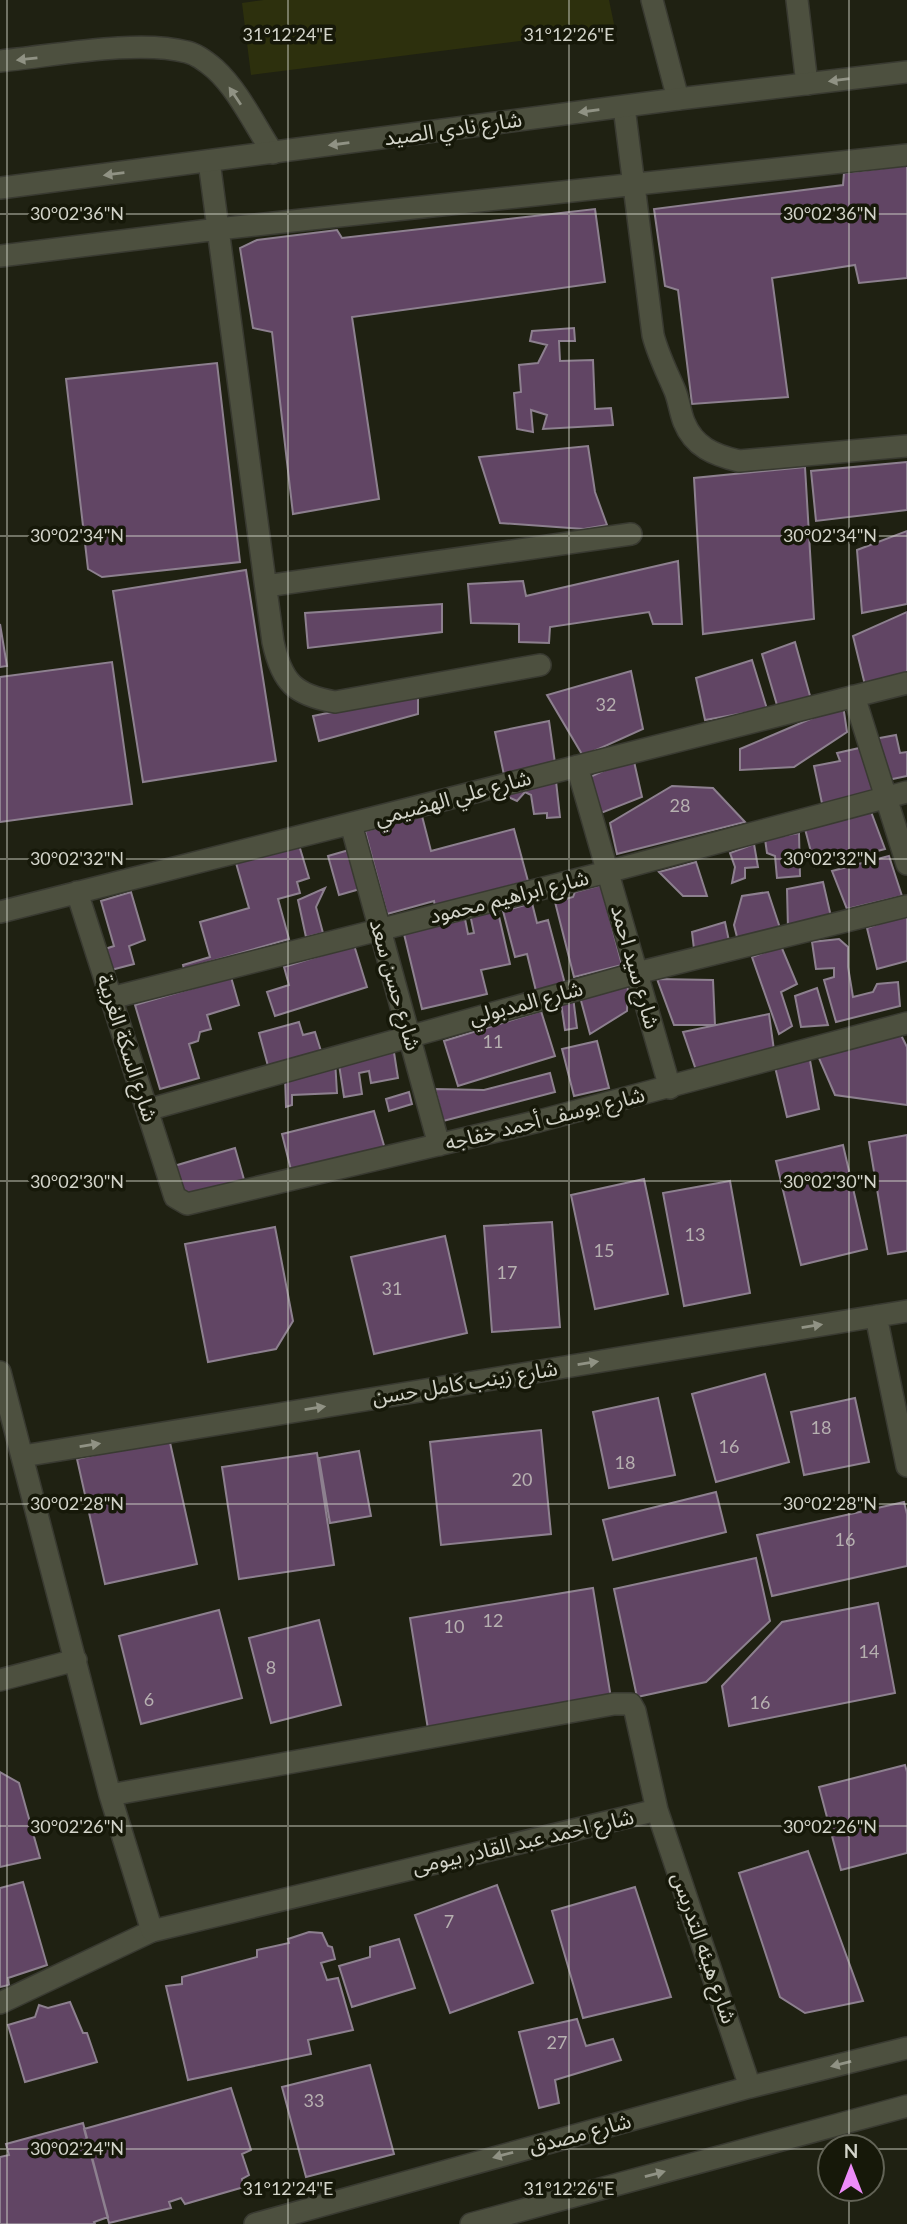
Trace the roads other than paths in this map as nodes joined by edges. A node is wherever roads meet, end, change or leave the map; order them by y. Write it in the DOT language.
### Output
graph roads {
  1 [pos="652,0"];
  2 [pos="797,0"];
  3 [pos="0,61"];
  4 [pos="907,72"];
  5 [pos="807,84"];
  6 [pos="678,99"];
  7 [pos="624,107"];
  8 [pos="273,153"];
  9 [pos="907,155"];
  10 [pos="209,161"];
  11 [pos="633,184"];
  12 [pos="0,188"];
  13 [pos="218,229"];
  14 [pos="0,256"];
  15 [pos="907,446"];
  16 [pos="631,534"];
  17 [pos="265,586"];
  18 [pos="540,665"];
  19 [pos="907,683"];
  20 [pos="854,696"];
  21 [pos="577,766"];
  22 [pos="907,792"];
  23 [pos="886,797"];
  24 [pos="351,824"];
  25 [pos="907,864"];
  26 [pos="607,872"];
  27 [pos="77,892"];
  28 [pos="907,906"];
  29 [pos="0,912"];
  30 [pos="379,930"];
  31 [pos="637,973"];
  32 [pos="111,998"];
  33 [pos="907,1023"];
  34 [pos="409,1035"];
  35 [pos="670,1088"];
  36 [pos="147,1110"];
  37 [pos="439,1145"];
  38 [pos="181,1202"];
  39 [pos="907,1311"];
  40 [pos="876,1316"];
  41 [pos="0,1372"];
  42 [pos="23,1456"];
  43 [pos="907,1466"];
  44 [pos="76,1660"];
  45 [pos="0,1680"];
  46 [pos="110,1795"];
  47 [pos="657,1810"];
  48 [pos="152,1931"];
  49 [pos="0,2003"];
  50 [pos="907,2048"];
  51 [pos="750,2087"];
  52 [pos="907,2106"];
  53 [pos="255,2224"];
  54 [pos="471,2224"];
  1 -- 6 [label="street"];
  2 -- 5 [label="street"];
  8 -- 3 [label="street, one-way"];
  4 -- 5 [label="street, شارع نادي الصيد, one-way"];
  5 -- 6 [label="street, شارع نادي الصيد"];
  6 -- 7 [label="street, شارع نادي الصيد"];
  7 -- 8 [label="street, شارع نادي الصيد, one-way"];
  7 -- 11 [label="street"];
  8 -- 10 [label="street, شارع نادي الصيد"];
  9 -- 11 [label="street"];
  10 -- 12 [label="street, شارع نادي الصيد, one-way"];
  10 -- 13 [label="street"];
  11 -- 13 [label="street"];
  11 -- 15 [label="street"];
  13 -- 14 [label="street"];
  13 -- 17 [label="street"];
  16 -- 17 [label="street"];
  17 -- 18 [label="street"];
  19 -- 20 [label="street, شارع علي الهضيمي"];
  20 -- 21 [label="street, شارع علي الهضيمي"];
  20 -- 23 [label="street"];
  21 -- 24 [label="street, شارع علي الهضيمي"];
  21 -- 26 [label="street, شارع سيد احمد"];
  22 -- 23 [label="street, شارع ابراهيم محمود"];
  23 -- 25 [label="street"];
  23 -- 26 [label="street, شارع ابراهيم محمود"];
  24 -- 27 [label="street, شارع علي الهضيمي"];
  24 -- 30 [label="street, شارع حسن سعد"];
  26 -- 30 [label="street, شارع ابراهيم محمود"];
  26 -- 31 [label="street, شارع سيد احمد"];
  27 -- 29 [label="street, شارع علي الهضيمي"];
  27 -- 32 [label="street, شارع السكة الغربية"];
  28 -- 31 [label="street, شارع المدبولي"];
  30 -- 32 [label="street, شارع ابراهيم محمود"];
  30 -- 34 [label="street, شارع حسن سعد"];
  31 -- 34 [label="street, شارع المدبولي"];
  31 -- 35 [label="street, شارع سيد احمد"];
  32 -- 36 [label="street, شارع السكة الغربية"];
  33 -- 35 [label="street, شارع يوسف أحمد خفاجه"];
  34 -- 36 [label="street, شارع المدبولي"];
  34 -- 37 [label="street, شارع حسن سعد"];
  35 -- 37 [label="street, شارع يوسف أحمد خفاجه"];
  36 -- 38 [label="street, شارع السكة الغربية"];
  37 -- 38 [label="street, شارع يوسف أحمد خفاجه"];
  39 -- 40 [label="street, شارع زينب كامل حسن"];
  42 -- 40 [label="street, شارع زينب كامل حسن, one-way"];
  40 -- 43 [label="street"];
  41 -- 42 [label="street"];
  42 -- 44 [label="street"];
  44 -- 45 [label="street"];
  44 -- 46 [label="street"];
  46 -- 47 [label="street, شارع احمد عبد القادر بيومى"];
  46 -- 48 [label="street"];
  47 -- 48 [label="street, شارع احمد عبد القادر بيومى"];
  47 -- 51 [label="street, شارع هيئه التدريس"];
  48 -- 49 [label="street, شارع احمد عبد القادر بيومى"];
  50 -- 51 [label="street, شارع مصدق, one-way"];
  51 -- 53 [label="street, شارع مصدق, one-way"];
  54 -- 52 [label="street, one-way"];
}
